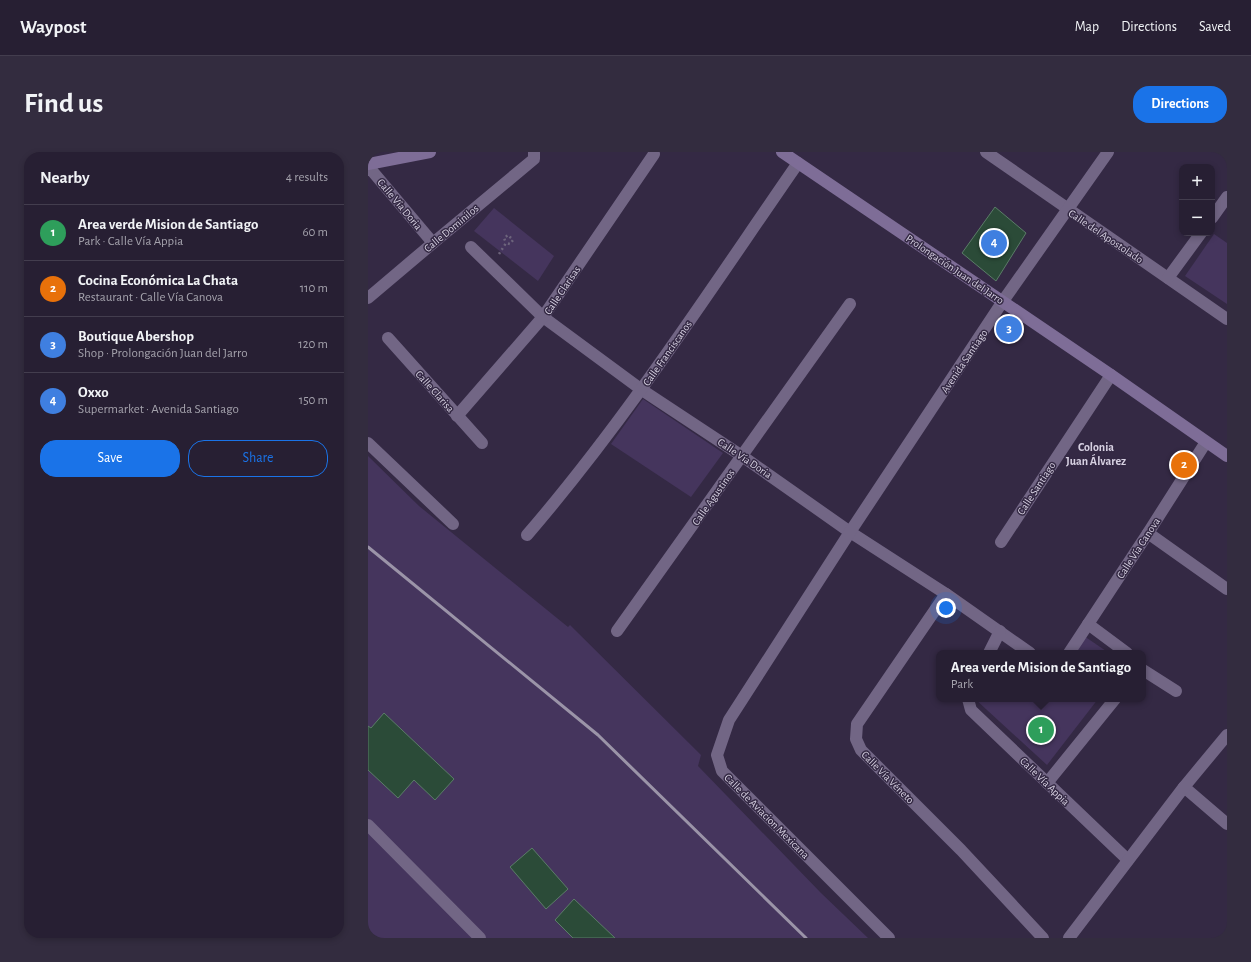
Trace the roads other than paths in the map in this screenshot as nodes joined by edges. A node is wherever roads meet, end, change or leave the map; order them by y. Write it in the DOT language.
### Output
graph roads {
  1 [pos="430,152"];
  2 [pos="782,152"];
  3 [pos="986,152"];
  4 [pos="1108,152"];
  5 [pos="537,154"];
  6 [pos="654,154"];
  7 [pos="798,164"];
  8 [pos="368,165"];
  9 [pos="1227,197"];
  10 [pos="1068,210"];
  11 [pos="1215,214"];
  12 [pos="1199,236"];
  13 [pos="432,243"];
  14 [pos="471,247"];
  15 [pos="1168,278"];
  16 [pos="368,298"];
  17 [pos="1003,302"];
  18 [pos="850,304"];
  19 [pos="543,317"];
  20 [pos="1227,319"];
  21 [pos="388,338"];
  22 [pos="1111,375"];
  23 [pos="642,390"];
  24 [pos="457,416"];
  25 [pos="1206,442"];
  26 [pos="368,443"];
  27 [pos="482,443"];
  28 [pos="742,456"];
  29 [pos="1227,456"];
  30 [pos="453,524"];
  31 [pos="850,532"];
  32 [pos="1148,533"];
  33 [pos="527,535"];
  34 [pos="1001,542"];
  35 [pos="1227,589"];
  36 [pos="946,594"];
  37 [pos="1088,624"];
  38 [pos="617,631"];
  39 [pos="1000,631"];
  40 [pos="990,650"];
  41 [pos="1026,650"];
  42 [pos="1071,650"];
  43 [pos="1123,650"];
  44 [pos="1146,672"];
  45 [pos="1176,691"];
  46 [pos="969,702"];
  47 [pos="1113,702"];
  48 [pos="1227,735"];
  49 [pos="1047,783"];
  50 [pos="1184,787"];
  51 [pos="1227,824"];
  52 [pos="368,825"];
  53 [pos="1128,860"];
  54 [pos="480,938"];
  55 [pos="889,938"];
  56 [pos="1043,938"];
  57 [pos="1069,938"];
  1 -- 8 [label="main road"];
  2 -- 7 [label="main road, Prolongación Juan del Jarro"];
  3 -- 10 [label="street, Calle del Apostolado"];
  4 -- 10 [label="street, Avenida Santiago"];
  5 -- 13 [label="street, Calle Dominilos"];
  6 -- 19 [label="street, Calle Clarisas"];
  7 -- 17 [label="main road, Prolongación Juan del Jarro"];
  7 -- 23 [label="street, Calle Franciscanos"];
  8 -- 13 [label="street, Calle Vía Doria"];
  9 -- 11 [label="street"];
  10 -- 15 [label="street, Calle del Apostolado"];
  10 -- 17 [label="street, Avenida Santiago"];
  12 -- 15 [label="street"];
  13 -- 16 [label="street, Calle Dominilos"];
  14 -- 19 [label="street, Calle Vía Doria"];
  15 -- 20 [label="street, Calle del Apostolado"];
  17 -- 22 [label="main road, Prolongación Juan del Jarro"];
  17 -- 31 [label="street, Avenida Santiago"];
  18 -- 28 [label="street, Calle Agustinos"];
  19 -- 23 [label="street, Calle Vía Doria"];
  19 -- 24 [label="street, Calle Clarisas"];
  21 -- 24 [label="street, Calle Clarisa"];
  22 -- 25 [label="main road, Prolongación Juan del Jarro"];
  22 -- 34 [label="street, Calle Santiago"];
  23 -- 28 [label="street, Calle Vía Doria"];
  23 -- 33 [label="street, Calle Franciscanos"];
  24 -- 27 [label="street, Calle Clarisa"];
  25 -- 29 [label="main road, Prolongación Juan del Jarro"];
  25 -- 32 [label="street, Calle Vía Canova"];
  26 -- 30 [label="street"];
  28 -- 31 [label="street, Calle Vía Doria"];
  28 -- 38 [label="street, Calle Agustinos"];
  31 -- 36 [label="street, Calle Vía Doria"];
  31 -- 55 [label="street, Calle de Aviacion Mexicana"];
  32 -- 35 [label="street"];
  32 -- 37 [label="street, Calle Vía Canova"];
  36 -- 39 [label="street, Calle Vía Doria"];
  36 -- 56 [label="street, Calle Vía Véneto"];
  37 -- 42 [label="street, Calle Vía Canova"];
  37 -- 43 [label="street"];
  39 -- 40 [label="street"];
  39 -- 41 [label="street, Calle Vía Doria"];
  44 -- 45 [label="street"];
  46 -- 49 [label="street, Calle Vía Appia"];
  47 -- 49 [label="street"];
  48 -- 50 [label="street"];
  49 -- 53 [label="street, Calle Vía Appia"];
  50 -- 51 [label="street"];
  50 -- 53 [label="street"];
  52 -- 54 [label="street"];
  53 -- 57 [label="street"];
}
